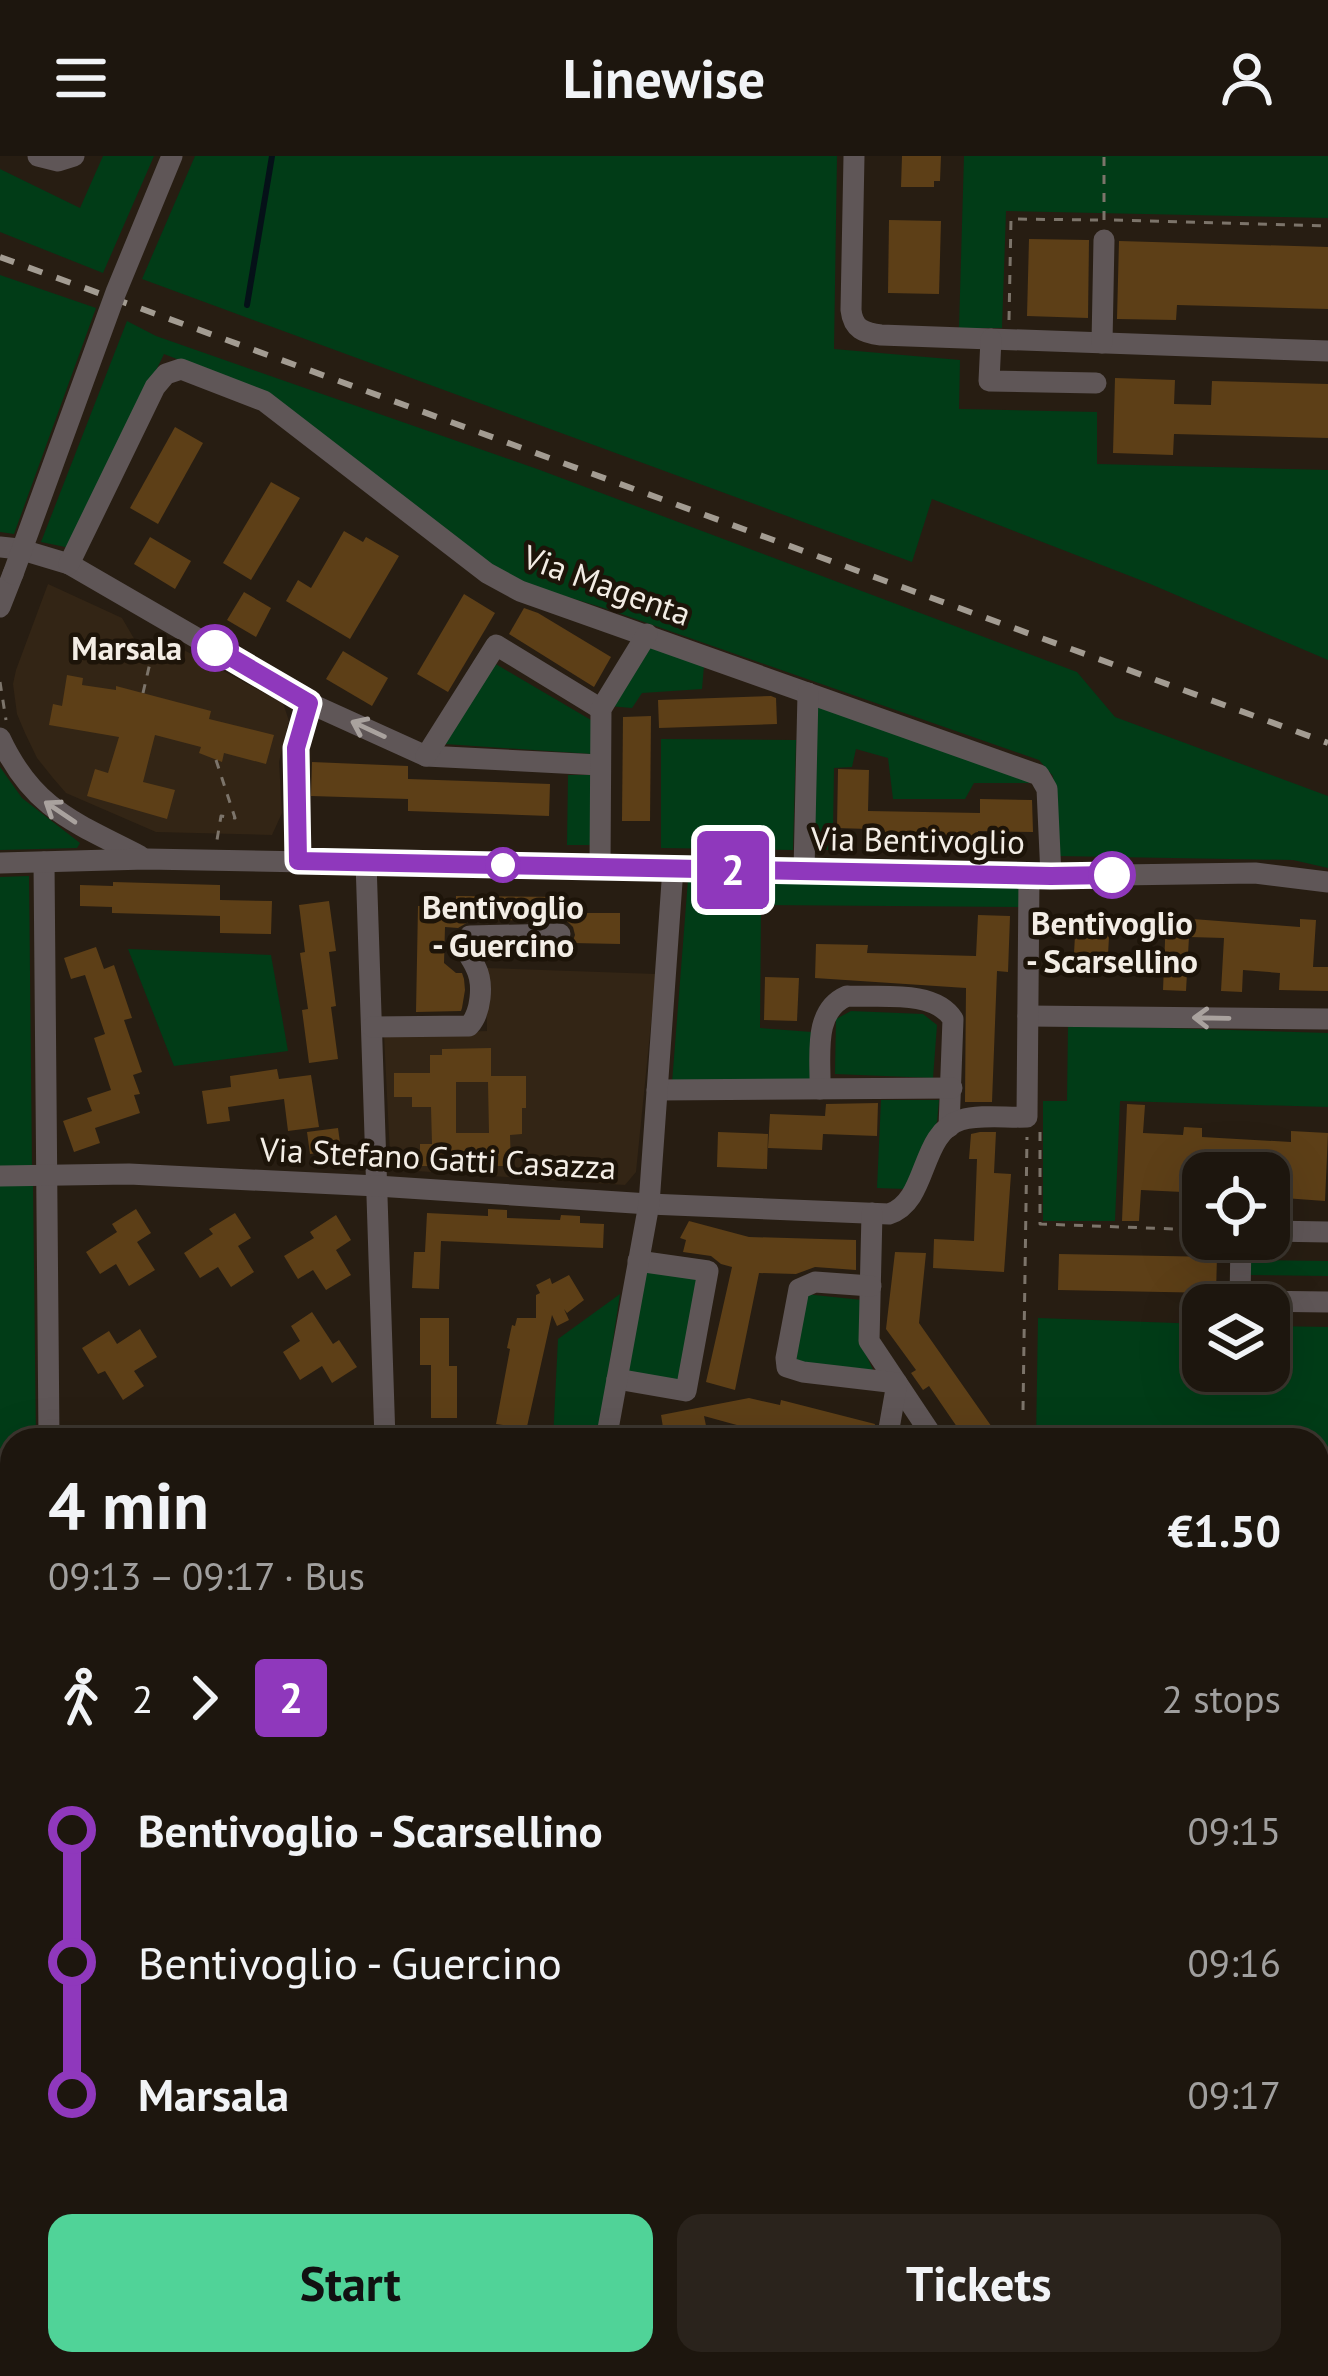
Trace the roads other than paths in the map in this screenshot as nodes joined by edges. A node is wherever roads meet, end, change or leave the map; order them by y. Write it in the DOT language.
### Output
graph roads {
  1 [pos="38,156"];
  2 [pos="74,156"];
  3 [pos="172,156"];
  4 [pos="854,156"];
  5 [pos="1104,240"];
  6 [pos="991,339"];
  7 [pos="1102,343"];
  8 [pos="1328,351"];
  9 [pos="1096,383"];
  10 [pos="0,547"];
  11 [pos="69,564"];
  12 [pos="0,608"];
  13 [pos="647,634"];
  14 [pos="808,693"];
  15 [pos="309,703"];
  16 [pos="601,709"];
  17 [pos="3,729"];
  18 [pos="426,756"];
  19 [pos="601,765"];
  20 [pos="146,859"];
  21 [pos="298,861"];
  22 [pos="44,862"];
  23 [pos="366,862"];
  24 [pos="0,863"];
  25 [pos="600,867"];
  26 [pos="673,868"];
  27 [pos="804,871"];
  28 [pos="1040,876"];
  29 [pos="1328,882"];
  30 [pos="560,934"];
  31 [pos="1028,1016"];
  32 [pos="1328,1019"];
  33 [pos="372,1027"];
  34 [pos="952,1088"];
  35 [pos="820,1089"];
  36 [pos="657,1090"];
  37 [pos="949,1127"];
  38 [pos="45,1175"];
  39 [pos="0,1176"];
  40 [pos="377,1186"];
  41 [pos="649,1204"];
  42 [pos="872,1214"];
  43 [pos="1290,1231"];
  44 [pos="1328,1232"];
  45 [pos="1240,1260"];
  46 [pos="638,1262"];
  47 [pos="871,1286"];
  48 [pos="1328,1302"];
  49 [pos="617,1379"];
  50 [pos="897,1383"];
  51 [pos="49,1428"];
  52 [pos="386,1428"];
  53 [pos="608,1428"];
  54 [pos="889,1428"];
  55 [pos="927,1428"];
  1 -- 2 [label="street"];
  3 -- 12 [label="street, bridge"];
  4 -- 6 [label="street"];
  5 -- 7 [label="street"];
  6 -- 7 [label="street"];
  6 -- 9 [label="street"];
  7 -- 8 [label="street"];
  10 -- 11 [label="street"];
  11 -- 13 [label="street, Via Magenta"];
  11 -- 15 [label="street"];
  13 -- 14 [label="street, Via Magenta"];
  13 -- 16 [label="street"];
  14 -- 27 [label="street"];
  14 -- 28 [label="street, Via Magenta"];
  18 -- 15 [label="street, one-way"];
  15 -- 21 [label="street"];
  16 -- 18 [label="street"];
  16 -- 19 [label="street"];
  20 -- 17 [label="street, Via Bentivoglio, one-way"];
  18 -- 19 [label="street"];
  19 -- 25 [label="street"];
  20 -- 21 [label="street, Via Bentivoglio"];
  20 -- 22 [label="street, Via Bentivoglio"];
  21 -- 23 [label="street, Via Bentivoglio"];
  22 -- 24 [label="street, Via Bentivoglio"];
  22 -- 38 [label="street"];
  23 -- 25 [label="street, Via Bentivoglio"];
  23 -- 33 [label="street"];
  25 -- 26 [label="street, Via Bentivoglio"];
  26 -- 27 [label="street, Via Bentivoglio"];
  26 -- 36 [label="street"];
  27 -- 28 [label="street, Via Bentivoglio"];
  28 -- 29 [label="street, Via Bentivoglio"];
  28 -- 31 [label="street"];
  30 -- 33 [label="street"];
  32 -- 31 [label="street, one-way"];
  31 -- 37 [label="street"];
  33 -- 40 [label="street"];
  34 -- 35 [label="street"];
  34 -- 35 [label="street"];
  34 -- 37 [label="street"];
  35 -- 36 [label="street"];
  36 -- 41 [label="street"];
  37 -- 42 [label="street"];
  38 -- 39 [label="street, Via Stefano Gatti Casazza"];
  38 -- 40 [label="street, Via Stefano Gatti Casazza"];
  38 -- 51 [label="street"];
  40 -- 41 [label="street, Via Stefano Gatti Casazza"];
  40 -- 52 [label="street"];
  41 -- 42 [label="street, Via Stefano Gatti Casazza"];
  41 -- 46 [label="street"];
  42 -- 47 [label="street"];
  43 -- 44 [label="street"];
  45 -- 48 [label="street"];
  46 -- 49 [label="street"];
  46 -- 49 [label="street"];
  47 -- 50 [label="street"];
  47 -- 50 [label="street"];
  49 -- 53 [label="street"];
  50 -- 54 [label="street"];
  50 -- 55 [label="street"];
}
